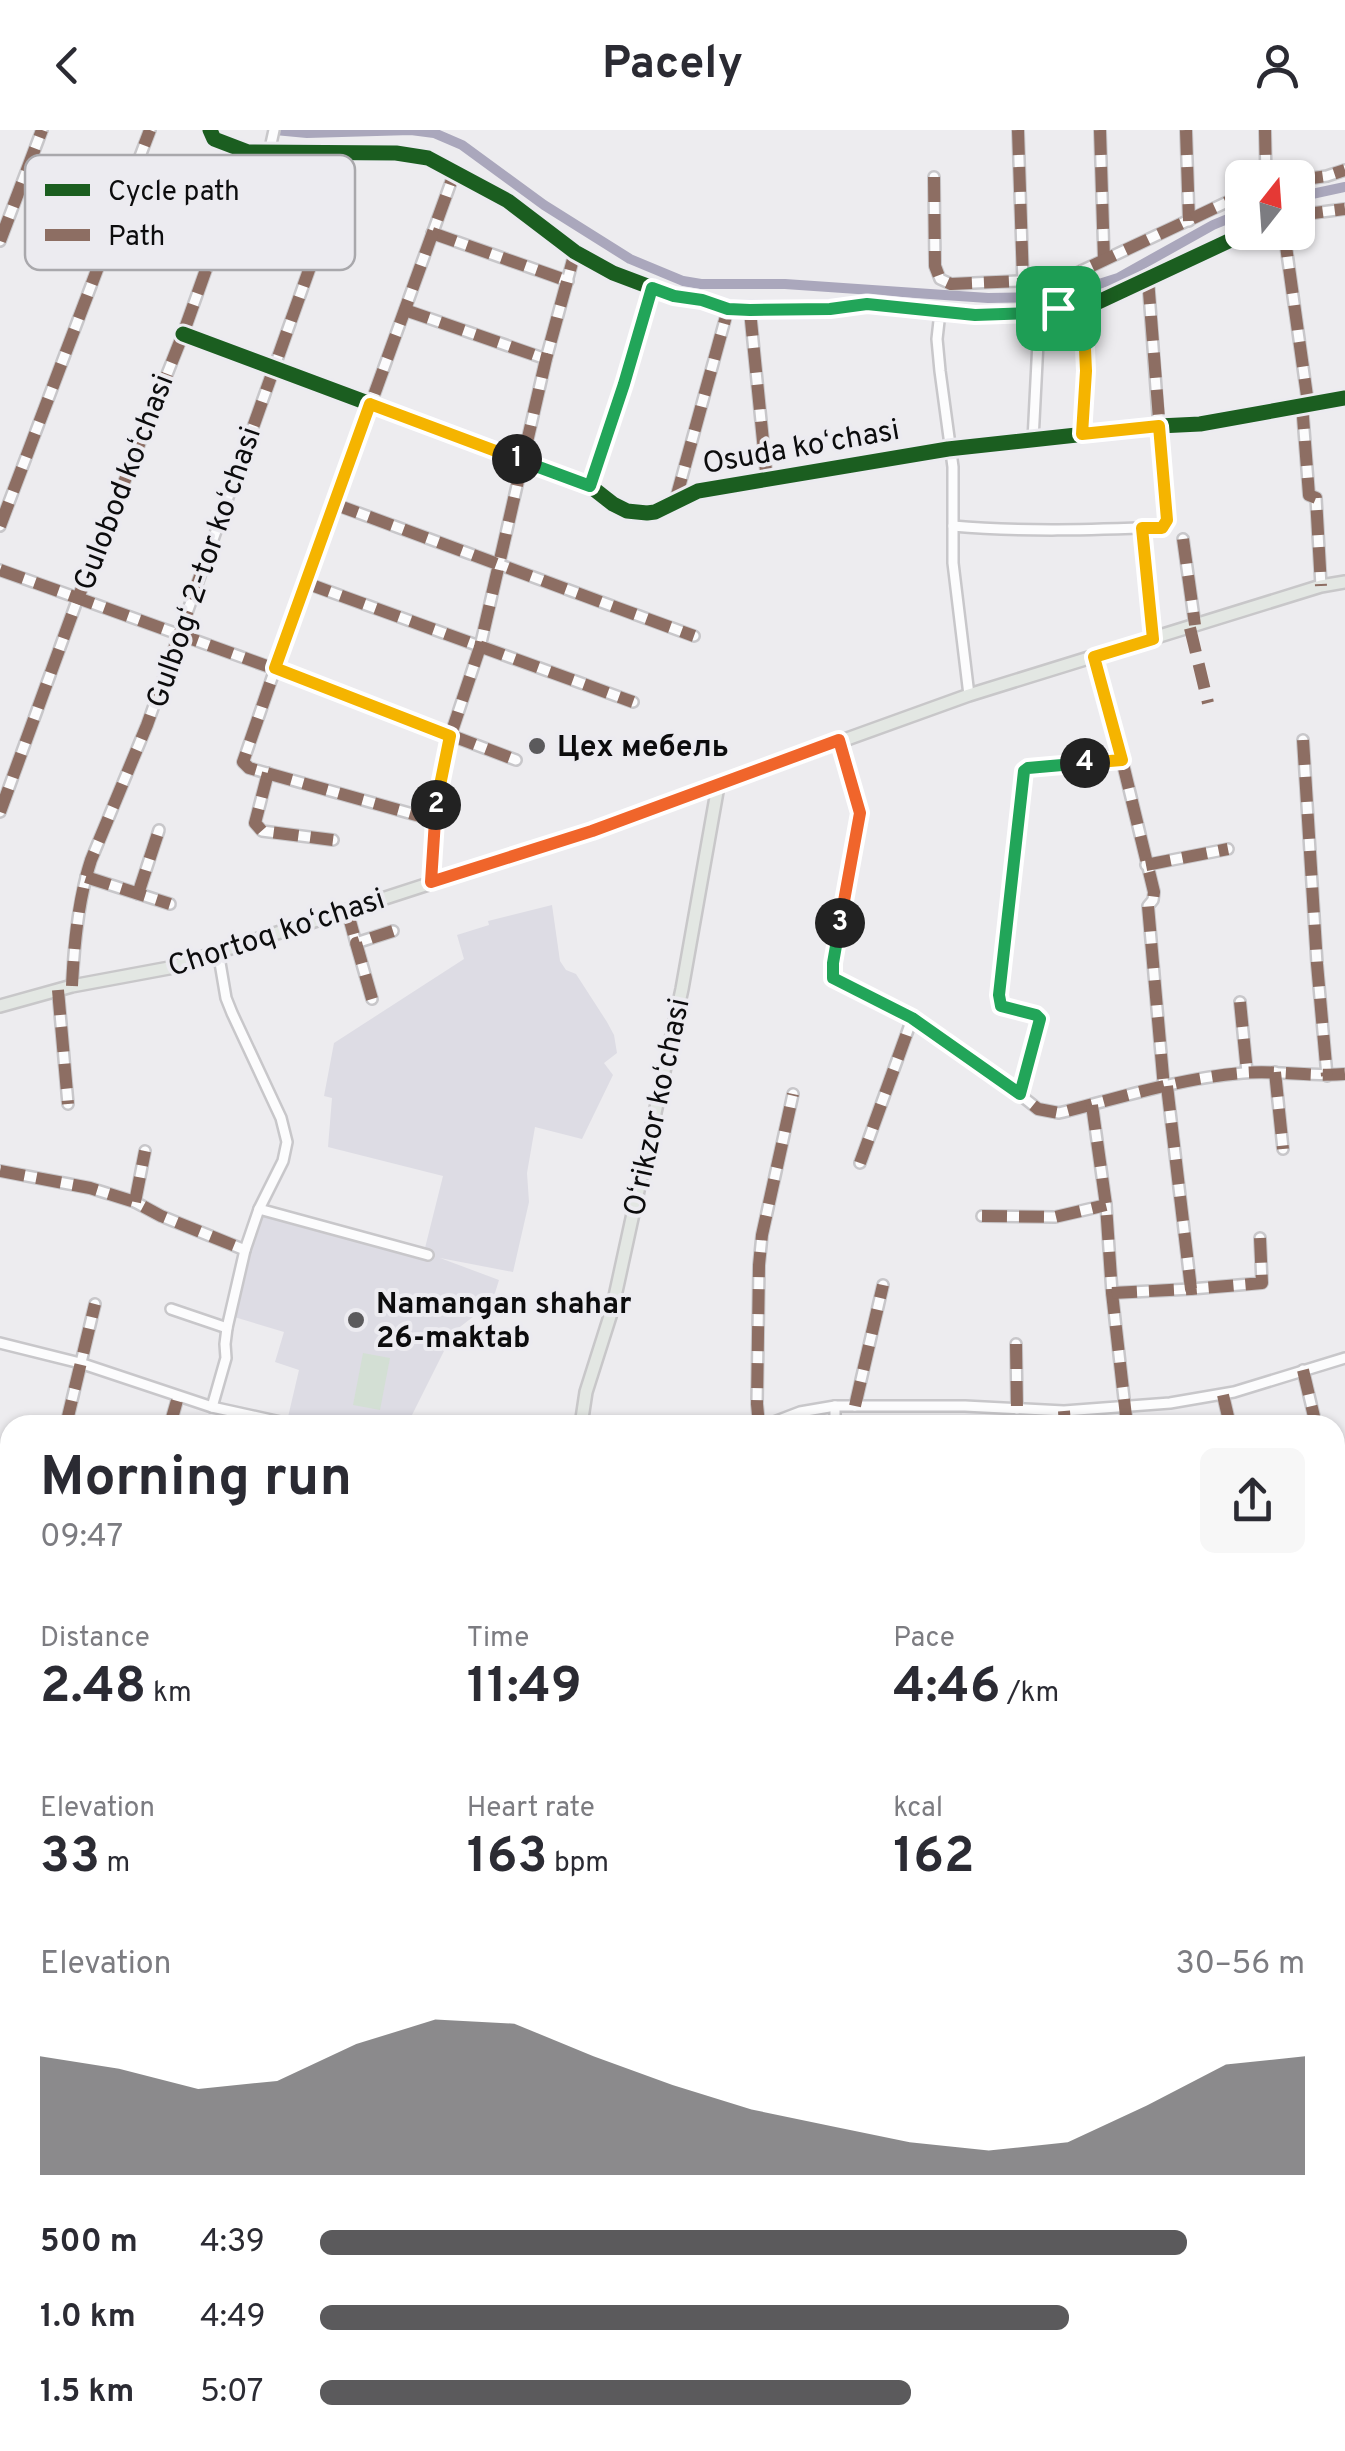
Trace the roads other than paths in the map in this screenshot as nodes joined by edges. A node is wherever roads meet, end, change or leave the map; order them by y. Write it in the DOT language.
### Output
graph roads {
  1 [pos="42,130"];
  2 [pos="150,130"];
  3 [pos="210,130"];
  4 [pos="274,130"];
  5 [pos="1018,130"];
  6 [pos="1100,130"];
  7 [pos="1186,130"];
  8 [pos="1265,130"];
  9 [pos="270,150"];
  10 [pos="248,152"];
  11 [pos="351,152"];
  12 [pos="33,155"];
  13 [pos="141,155"];
  14 [pos="247,155"];
  15 [pos="350,155"];
  16 [pos="1266,160"];
  17 [pos="1345,170"];
  18 [pos="455,171"];
  19 [pos="25,175"];
  20 [pos="934,177"];
  21 [pos="1315,178"];
  22 [pos="1225,204"];
  23 [pos="1345,209"];
  24 [pos="1315,212"];
  25 [pos="1190,221"];
  26 [pos="432,233"];
  27 [pos="0,241"];
  28 [pos="1225,243"];
  29 [pos="1286,250"];
  30 [pos="576,252"];
  31 [pos="1104,260"];
  32 [pos="97,270"];
  33 [pos="205,270"];
  34 [pos="309,270"];
  35 [pos="1148,279"];
  36 [pos="568,280"];
  37 [pos="1023,282"];
  38 [pos="652,288"];
  39 [pos="1083,305"];
  40 [pos="728,309"];
  41 [pos="404,310"];
  42 [pos="750,310"];
  43 [pos="940,312"];
  44 [pos="182,334"];
  45 [pos="1038,342"];
  46 [pos="546,359"];
  47 [pos="274,368"];
  48 [pos="1345,398"];
  49 [pos="370,404"];
  50 [pos="1305,404"];
  51 [pos="1159,426"];
  52 [pos="1082,434"];
  53 [pos="1033,440"];
  54 [pos="948,449"];
  55 [pos="524,461"];
  56 [pos="767,481"];
  57 [pos="590,486"];
  58 [pos="675,502"];
  59 [pos="334,504"];
  60 [pos="0,526"];
  61 [pos="953,526"];
  62 [pos="1142,528"];
  63 [pos="1183,539"];
  64 [pos="499,566"];
  65 [pos="0,570"];
  66 [pos="1345,582"];
  67 [pos="306,583"];
  68 [pos="1321,586"];
  69 [pos="78,598"];
  70 [pos="1194,625"];
  71 [pos="178,634"];
  72 [pos="694,636"];
  73 [pos="1153,639"];
  74 [pos="480,647"];
  75 [pos="1094,657"];
  76 [pos="275,668"];
  77 [pos="970,695"];
  78 [pos="633,702"];
  79 [pos="450,736"];
  80 [pos="839,740"];
  81 [pos="1303,740"];
  82 [pos="516,760"];
  83 [pos="1122,760"];
  84 [pos="268,773"];
  85 [pos="718,786"];
  86 [pos="0,812"];
  87 [pos="434,820"];
  88 [pos="159,830"];
  89 [pos="333,840"];
  90 [pos="1228,848"];
  91 [pos="1146,865"];
  92 [pos="86,877"];
  93 [pos="431,882"];
  94 [pos="138,894"];
  95 [pos="170,904"];
  96 [pos="347,910"];
  97 [pos="393,931"];
  98 [pos="356,943"];
  99 [pos="218,952"];
  100 [pos="72,986"];
  101 [pos="58,990"];
  102 [pos="372,999"];
  103 [pos="1240,1002"];
  104 [pos="0,1006"];
  105 [pos="912,1018"];
  106 [pos="1247,1072"];
  107 [pos="1275,1072"];
  108 [pos="1345,1074"];
  109 [pos="1327,1076"];
  110 [pos="1166,1087"];
  111 [pos="794,1094"];
  112 [pos="1020,1094"];
  113 [pos="68,1104"];
  114 [pos="1092,1104"];
  115 [pos="1283,1149"];
  116 [pos="145,1151"];
  117 [pos="860,1162"];
  118 [pos="0,1170"];
  119 [pos="135,1202"];
  120 [pos="1106,1205"];
  121 [pos="259,1209"];
  122 [pos="982,1216"];
  123 [pos="1260,1238"];
  124 [pos="245,1250"];
  125 [pos="428,1254"];
  126 [pos="883,1285"];
  127 [pos="1191,1289"];
  128 [pos="1112,1293"];
  129 [pos="95,1304"];
  130 [pos="170,1309"];
  131 [pos="228,1328"];
  132 [pos="0,1343"];
  133 [pos="1016,1344"];
  134 [pos="1345,1358"];
  135 [pos="80,1364"];
  136 [pos="1303,1370"];
  137 [pos="1222,1394"];
  138 [pos="178,1397"];
  139 [pos="834,1406"];
  140 [pos="855,1406"];
  141 [pos="212,1407"];
  142 [pos="1124,1407"];
  143 [pos="1017,1408"];
  144 [pos="1064,1411"];
  145 [pos="68,1415"];
  146 [pos="173,1415"];
  147 [pos="246,1415"];
  148 [pos="582,1415"];
  149 [pos="760,1415"];
  150 [pos="791,1415"];
  151 [pos="834,1415"];
  152 [pos="1064,1415"];
  153 [pos="1126,1415"];
  154 [pos="1227,1415"];
  155 [pos="1314,1415"];
  1 -- 12 [label="street"];
  2 -- 13 [label="street"];
  3 -- 10 [label="street"];
  4 -- 9 [label="street"];
  5 -- 37 [label="street"];
  6 -- 31 [label="street"];
  7 -- 25 [label="street"];
  8 -- 16 [label="street"];
  9 -- 10 [label="street"];
  9 -- 11 [label="street"];
  10 -- 14 [label="street, Gulobod koʻchasi"];
  11 -- 15 [label="street, Gulbogʻ 2-tor koʻchasi"];
  11 -- 18 [label="street"];
  17 -- 21 [label="street"];
  18 -- 26 [label="street"];
  18 -- 30 [label="street"];
  19 -- 27 [label="street"];
  20 -- 37 [label="street"];
  22 -- 25 [label="street"];
  23 -- 24 [label="street"];
  25 -- 31 [label="street"];
  26 -- 36 [label="street"];
  26 -- 41 [label="street"];
  28 -- 35 [label="street"];
  29 -- 50 [label="street"];
  30 -- 36 [label="street"];
  30 -- 38 [label="street"];
  31 -- 37 [label="street"];
  32 -- 60 [label="street"];
  33 -- 44 [label="street, Gulobod koʻchasi"];
  34 -- 47 [label="street, Gulbogʻ 2-tor koʻchasi"];
  35 -- 39 [label="street"];
  35 -- 51 [label="street"];
  36 -- 46 [label="street"];
  38 -- 40 [label="street"];
  38 -- 57 [label="street"];
  39 -- 43 [label="street"];
  39 -- 52 [label="street"];
  40 -- 42 [label="street"];
  40 -- 58 [label="street"];
  41 -- 46 [label="street"];
  41 -- 49 [label="street"];
  42 -- 43 [label="street"];
  42 -- 56 [label="street"];
  43 -- 54 [label="street"];
  44 -- 47 [label="street, Osuda koʻchasi"];
  44 -- 69 [label="street, Gulobod koʻchasi"];
  45 -- 53 [label="street"];
  46 -- 55 [label="street"];
  47 -- 49 [label="street, Osuda koʻchasi"];
  47 -- 71 [label="street, Gulbogʻ 2-tor koʻchasi"];
  48 -- 50 [label="street, Osuda koʻchasi"];
  49 -- 55 [label="street, Osuda koʻchasi"];
  49 -- 59 [label="street"];
  50 -- 51 [label="street, Osuda koʻchasi"];
  50 -- 68 [label="street"];
  51 -- 52 [label="street, Osuda koʻchasi"];
  51 -- 62 [label="street"];
  52 -- 53 [label="street, Osuda koʻchasi"];
  53 -- 54 [label="street, Osuda koʻchasi"];
  54 -- 56 [label="street, Osuda koʻchasi"];
  54 -- 61 [label="street"];
  55 -- 57 [label="street, Osuda koʻchasi"];
  55 -- 64 [label="street"];
  56 -- 58 [label="street, Osuda koʻchasi"];
  57 -- 58 [label="street, Osuda koʻchasi"];
  59 -- 64 [label="street"];
  59 -- 67 [label="street"];
  61 -- 62 [label="street"];
  61 -- 77 [label="street"];
  62 -- 73 [label="street"];
  63 -- 70 [label="street"];
  64 -- 72 [label="street"];
  64 -- 74 [label="street"];
  65 -- 69 [label="street"];
  66 -- 68 [label="main road, Chortoq koʻchasi"];
  67 -- 74 [label="street"];
  67 -- 76 [label="street"];
  68 -- 70 [label="main road, Chortoq koʻchasi"];
  69 -- 71 [label="street"];
  69 -- 86 [label="street, Gulobod koʻchasi"];
  70 -- 73 [label="main road, Chortoq koʻchasi"];
  71 -- 76 [label="street"];
  71 -- 92 [label="street, Gulbogʻ 2-tor koʻchasi"];
  73 -- 75 [label="main road, Chortoq koʻchasi"];
  74 -- 78 [label="street"];
  74 -- 79 [label="street"];
  75 -- 77 [label="main road, Chortoq koʻchasi"];
  75 -- 83 [label="street"];
  76 -- 79 [label="street"];
  76 -- 84 [label="street"];
  77 -- 80 [label="main road, Chortoq koʻchasi"];
  79 -- 82 [label="street"];
  79 -- 87 [label="street"];
  80 -- 85 [label="main road, Chortoq koʻchasi"];
  80 -- 105 [label="street"];
  81 -- 109 [label="street"];
  83 -- 91 [label="street"];
  83 -- 112 [label="street"];
  84 -- 87 [label="street"];
  84 -- 89 [label="street"];
  85 -- 93 [label="main road, Chortoq koʻchasi"];
  85 -- 148 [label="main road, Oʻrikzor koʻchasi"];
  87 -- 93 [label="street"];
  88 -- 94 [label="street"];
  90 -- 91 [label="street"];
  91 -- 110 [label="street"];
  92 -- 94 [label="street"];
  92 -- 100 [label="street, Gulbogʻ 2-tor koʻchasi"];
  93 -- 96 [label="main road, Chortoq koʻchasi"];
  94 -- 95 [label="street"];
  96 -- 98 [label="street"];
  96 -- 99 [label="main road, Chortoq koʻchasi"];
  97 -- 98 [label="street"];
  98 -- 102 [label="street"];
  99 -- 100 [label="main road, Chortoq koʻchasi"];
  99 -- 121 [label="street"];
  100 -- 101 [label="main road, Chortoq koʻchasi"];
  101 -- 104 [label="main road, Chortoq koʻchasi"];
  101 -- 113 [label="street"];
  103 -- 106 [label="street"];
  105 -- 112 [label="street"];
  105 -- 117 [label="street"];
  106 -- 107 [label="street"];
  106 -- 110 [label="street"];
  107 -- 109 [label="street"];
  107 -- 115 [label="street"];
  108 -- 109 [label="street"];
  110 -- 114 [label="street"];
  110 -- 127 [label="street"];
  111 -- 149 [label="street"];
  112 -- 114 [label="street"];
  114 -- 120 [label="street"];
  116 -- 119 [label="street"];
  118 -- 119 [label="street"];
  119 -- 124 [label="street"];
  120 -- 122 [label="street"];
  120 -- 128 [label="street"];
  121 -- 124 [label="street"];
  121 -- 125 [label="street"];
  123 -- 127 [label="street"];
  124 -- 131 [label="street"];
  126 -- 140 [label="street"];
  127 -- 128 [label="street"];
  128 -- 142 [label="street"];
  129 -- 135 [label="street"];
  130 -- 131 [label="street"];
  131 -- 141 [label="street"];
  132 -- 135 [label="street"];
  133 -- 143 [label="street"];
  134 -- 136 [label="street"];
  135 -- 138 [label="street"];
  135 -- 145 [label="street"];
  136 -- 137 [label="street"];
  136 -- 155 [label="street"];
  137 -- 142 [label="street"];
  137 -- 154 [label="street"];
  138 -- 141 [label="street"];
  138 -- 146 [label="street"];
  139 -- 140 [label="street"];
  139 -- 150 [label="street"];
  139 -- 151 [label="street"];
  140 -- 143 [label="street"];
  141 -- 147 [label="street"];
  142 -- 144 [label="street"];
  142 -- 153 [label="street"];
  143 -- 144 [label="street"];
  144 -- 152 [label="street"];
}
